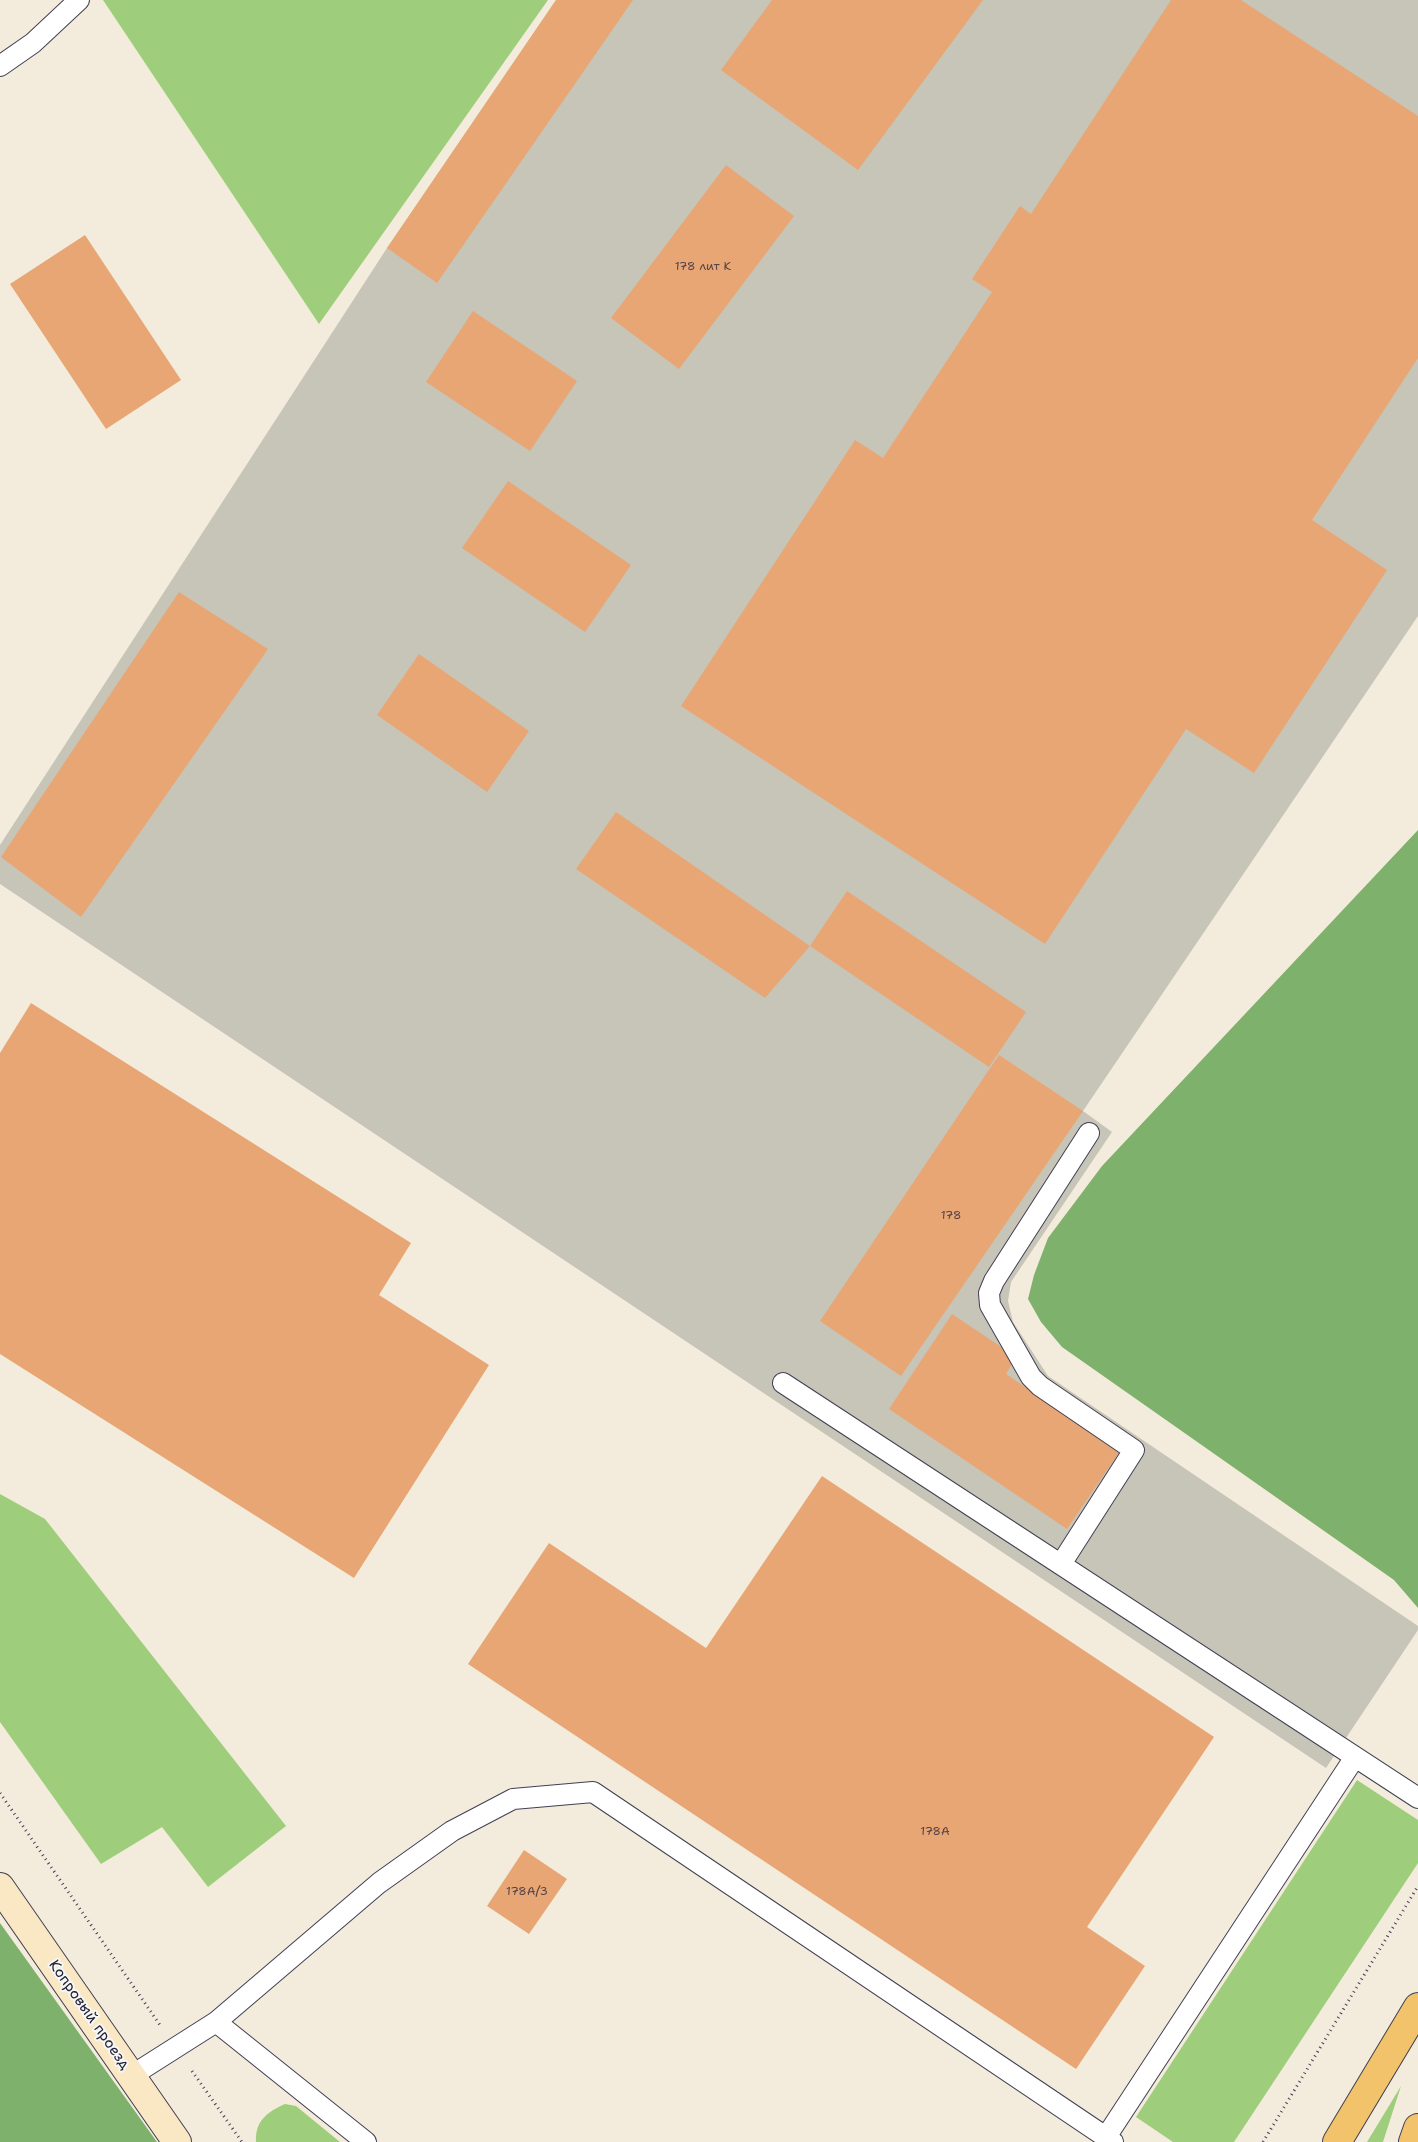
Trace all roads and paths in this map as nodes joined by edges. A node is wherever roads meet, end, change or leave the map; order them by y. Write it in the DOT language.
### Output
graph roads {
  1 [pos="79,0"];
  2 [pos="0,66"];
  3 [pos="1089,1133"];
  4 [pos="782,1383"];
  5 [pos="1061,1564"];
  6 [pos="1355,1757"];
  7 [pos="0,1793"];
  8 [pos="1418,1798"];
  9 [pos="1418,1886"];
  10 [pos="0,1887"];
  11 [pos="1418,2007"];
  12 [pos="216,2022"];
  13 [pos="175,2047"];
  14 [pos="131,2076"];
  15 [pos="1418,2128"];
  16 [pos="1110,2140"];
  17 [pos="177,2142"];
  18 [pos="242,2142"];
  19 [pos="366,2142"];
  20 [pos="1262,2142"];
  21 [pos="1337,2142"];
  22 [pos="1413,2142"];
  1 -- 2 [label="lane"];
  3 -- 5 [label="lane"];
  4 -- 5 [label="lane"];
  5 -- 6 [label="lane"];
  6 -- 8 [label="lane"];
  6 -- 16 [label="lane"];
  7 -- 13 [label="path"];
  9 -- 20 [label="path"];
  10 -- 14 [label="main road, Копровый проезд"];
  11 -- 21 [label="main road"];
  12 -- 13 [label="lane"];
  12 -- 16 [label="lane"];
  12 -- 19 [label="lane"];
  13 -- 14 [label="lane"];
  13 -- 18 [label="path"];
  14 -- 17 [label="main road, Копровый проезд"];
  15 -- 22 [label="main road"];
}
